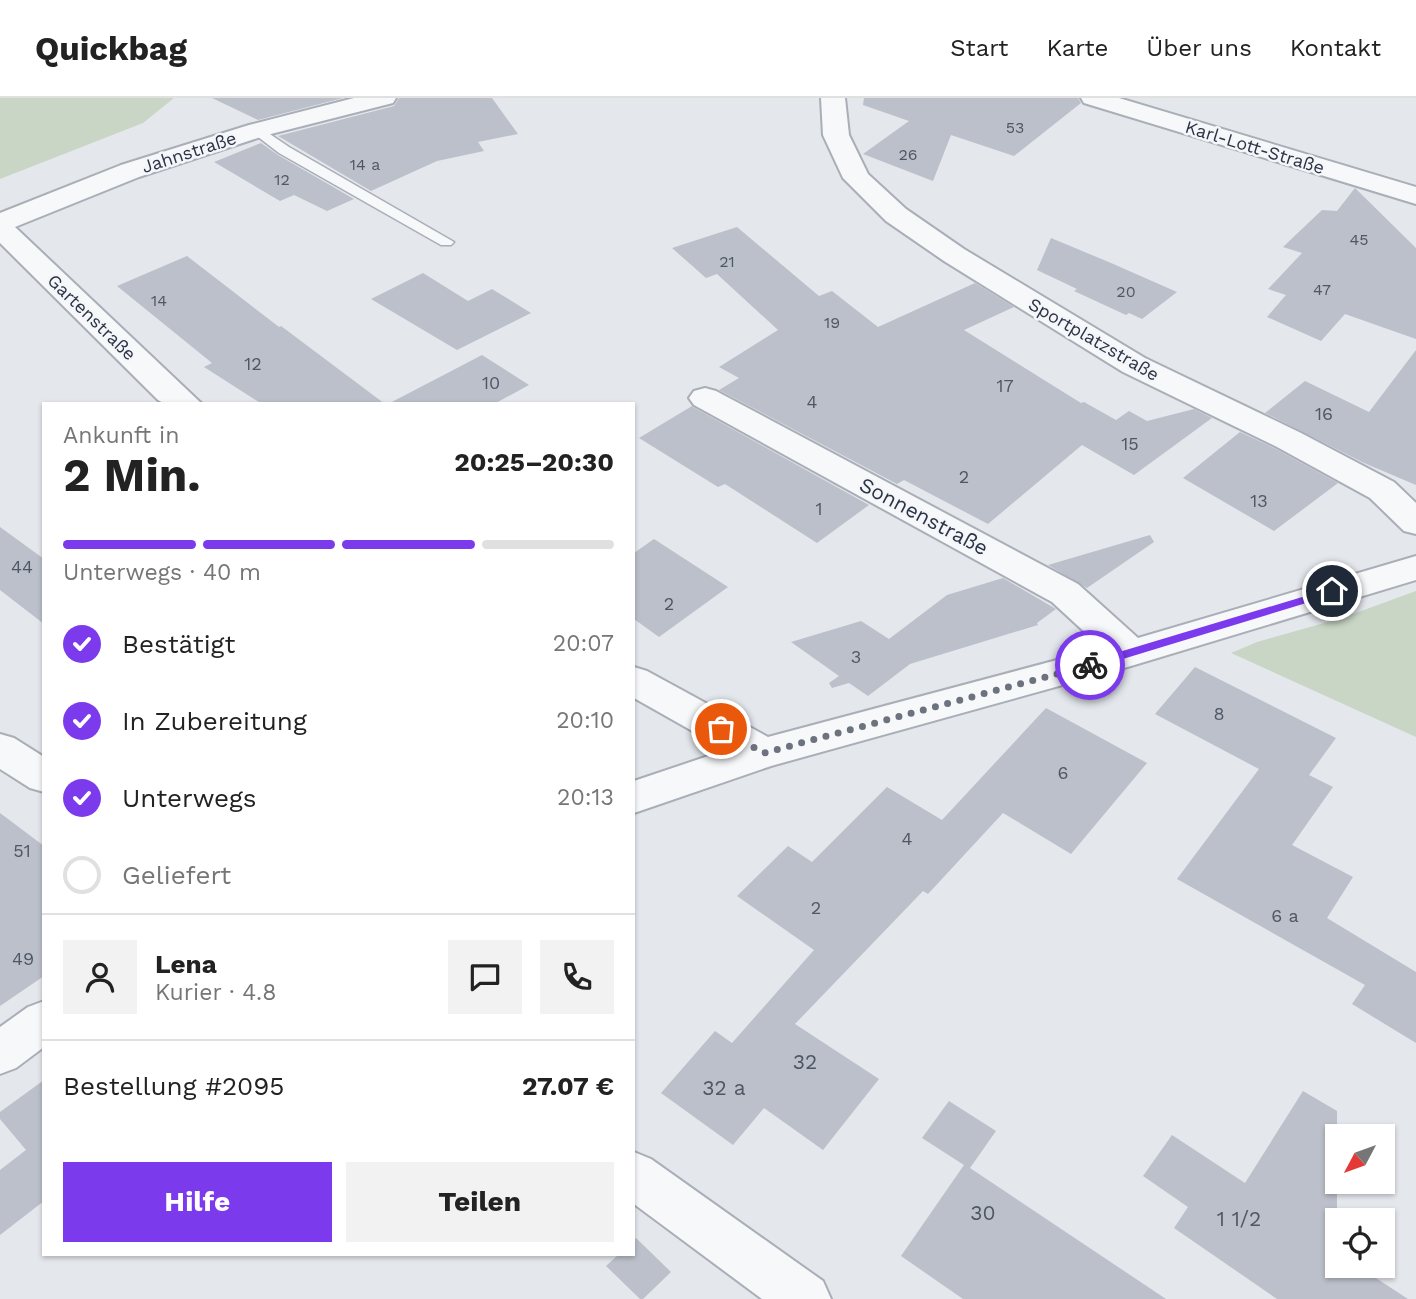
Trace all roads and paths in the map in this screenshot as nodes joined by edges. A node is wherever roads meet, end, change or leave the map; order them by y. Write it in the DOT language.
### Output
graph roads {
  1 [pos="384,98"];
  2 [pos="833,98"];
  3 [pos="1093,98"];
  4 [pos="258,130"];
  5 [pos="1416,196"];
  6 [pos="0,225"];
  7 [pos="446,242"];
  8 [pos="705,398"];
  9 [pos="183,402"];
  10 [pos="1416,523"];
  11 [pos="1416,568"];
  12 [pos="1131,653"];
  13 [pos="635,682"];
  14 [pos="0,749"];
  15 [pos="764,753"];
  16 [pos="42,776"];
  17 [pos="635,797"];
  18 [pos="42,1022"];
  19 [pos="0,1053"];
  20 [pos="635,1176"];
  21 [pos="805,1299"];
  1 -- 4 [label="street, Jahnstraße"];
  2 -- 10 [label="street, Sportplatzstraße"];
  3 -- 5 [label="street, Karl-Lott-Straße"];
  4 -- 6 [label="street, Jahnstraße"];
  4 -- 7 [label="lane"];
  6 -- 9 [label="street, Gartenstraße"];
  8 -- 12 [label="street, Sonnenstraße"];
  11 -- 12 [label="street"];
  12 -- 15 [label="street"];
  13 -- 15 [label="street"];
  14 -- 16 [label="street"];
  15 -- 17 [label="street"];
  18 -- 19 [label="street"];
  20 -- 21 [label="street"];
}
